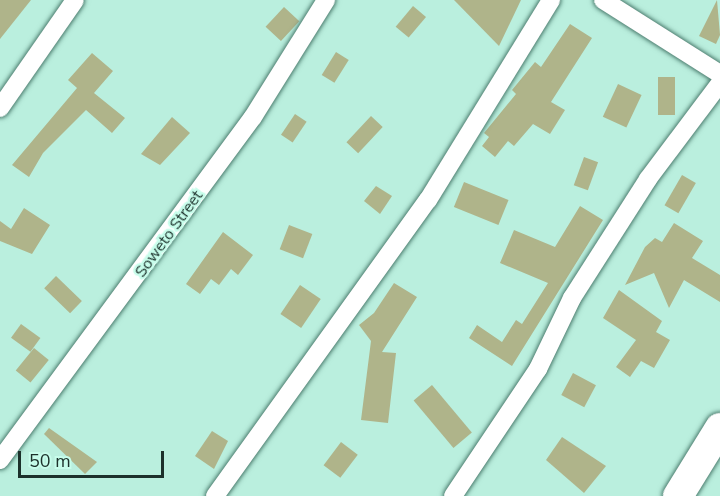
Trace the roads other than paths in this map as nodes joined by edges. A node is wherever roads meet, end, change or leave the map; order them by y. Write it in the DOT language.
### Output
graph roads {
  1 [pos="75,0"];
  2 [pos="326,0"];
  3 [pos="551,0"];
  4 [pos="603,0"];
  5 [pos="720,74"];
  6 [pos="720,83"];
  7 [pos="0,108"];
  8 [pos="720,428"];
  9 [pos="0,460"];
  10 [pos="215,496"];
  11 [pos="453,496"];
  12 [pos="678,496"];
  1 -- 7 [label="street"];
  2 -- 9 [label="street, Soweto Street"];
  3 -- 10 [label="street"];
  4 -- 5 [label="street"];
  6 -- 11 [label="street"];
  8 -- 12 [label="main road"];
}
